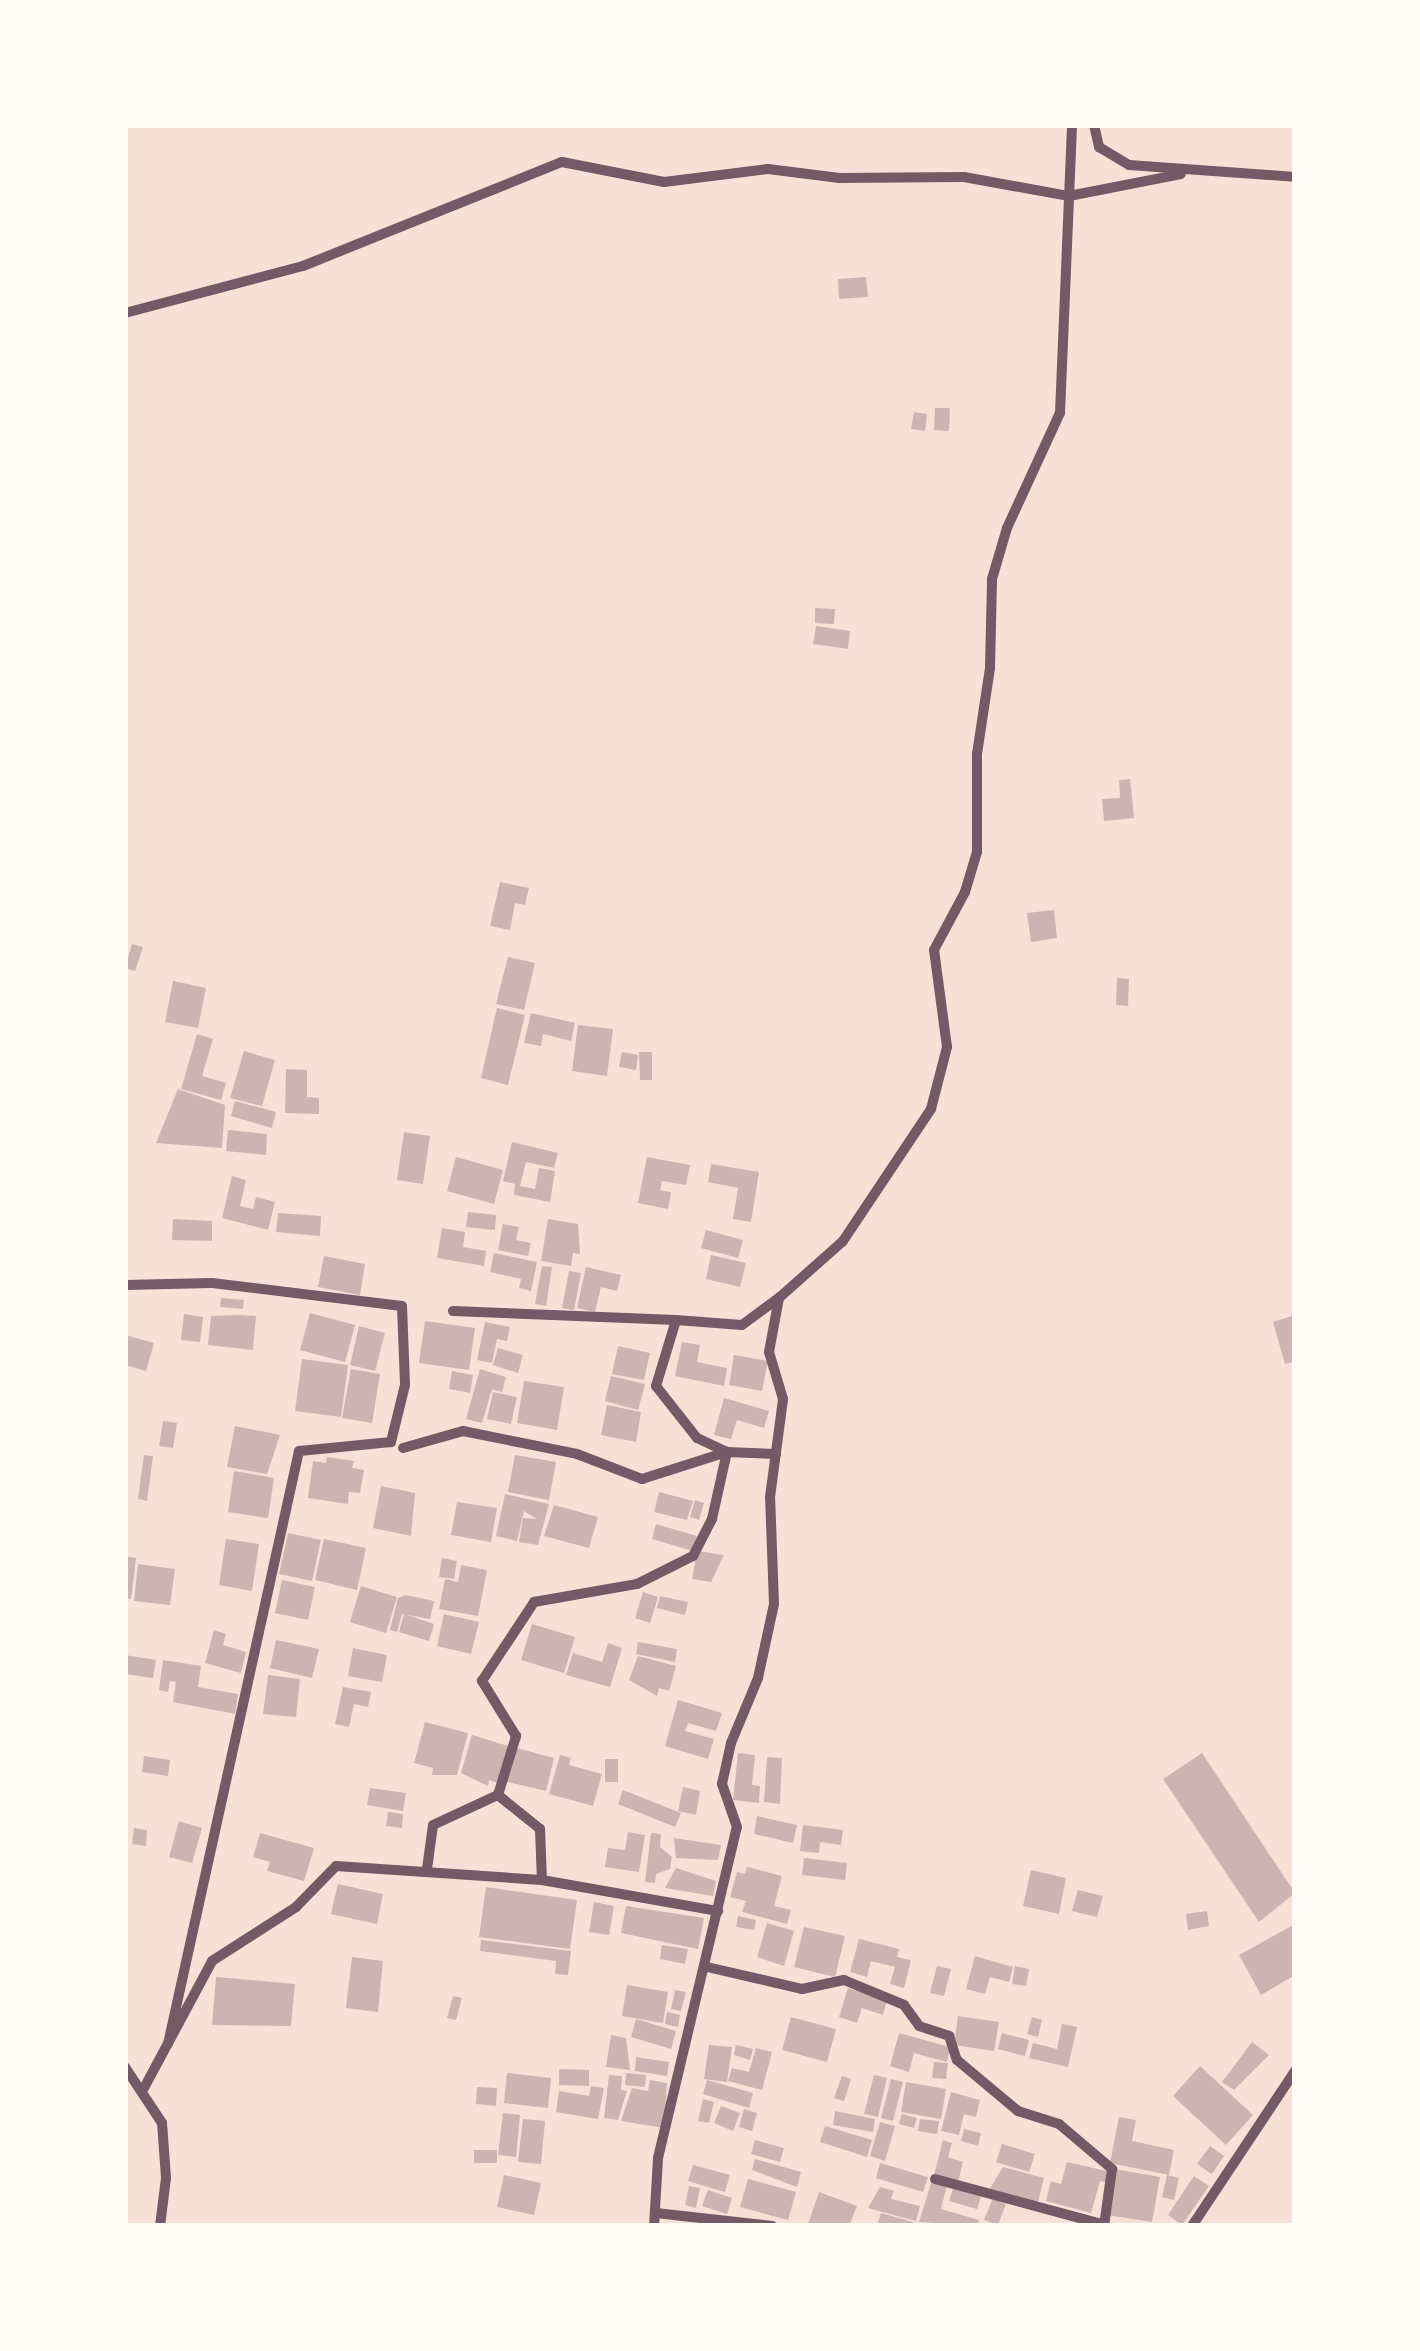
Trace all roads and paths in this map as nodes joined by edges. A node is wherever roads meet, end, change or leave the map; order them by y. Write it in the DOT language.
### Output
graph roads {
  1 [pos="1072,125"];
  2 [pos="1094,125"];
  3 [pos="1181,174"];
  4 [pos="1295,177"];
  5 [pos="1070,196"];
  6 [pos="125,313"];
  7 [pos="125,1285"];
  8 [pos="780,1296"];
  9 [pos="453,1311"];
  10 [pos="676,1320"];
  11 [pos="403,1448"];
  12 [pos="726,1452"];
  13 [pos="776,1454"];
  14 [pos="498,1794"];
  15 [pos="426,1870"];
  16 [pos="542,1880"];
  17 [pos="718,1911"];
  18 [pos="707,1967"];
  19 [pos="168,2044"];
  20 [pos="125,2066"];
  21 [pos="1295,2071"];
  22 [pos="144,2088"];
  23 [pos="934,2179"];
  24 [pos="656,2213"];
  25 [pos="1103,2225"];
  26 [pos="160,2226"];
  27 [pos="654,2226"];
  28 [pos="772,2226"];
  29 [pos="1192,2226"];
  1 -- 5 [label="street"];
  2 -- 3 [label="street"];
  3 -- 4 [label="street"];
  3 -- 5 [label="street"];
  5 -- 6 [label="street"];
  5 -- 8 [label="street"];
  7 -- 19 [label="street"];
  8 -- 10 [label="street"];
  8 -- 13 [label="street"];
  9 -- 10 [label="street"];
  10 -- 12 [label="street"];
  11 -- 12 [label="street"];
  12 -- 13 [label="street"];
  12 -- 14 [label="street"];
  13 -- 17 [label="street"];
  14 -- 15 [label="street"];
  14 -- 16 [label="street"];
  15 -- 16 [label="street"];
  15 -- 19 [label="street"];
  16 -- 17 [label="street"];
  17 -- 18 [label="street"];
  18 -- 24 [label="street"];
  18 -- 25 [label="street"];
  19 -- 22 [label="street"];
  20 -- 22 [label="street"];
  21 -- 29 [label="street"];
  22 -- 26 [label="street"];
  23 -- 25 [label="street"];
  24 -- 27 [label="street"];
  24 -- 28 [label="street"];
}
